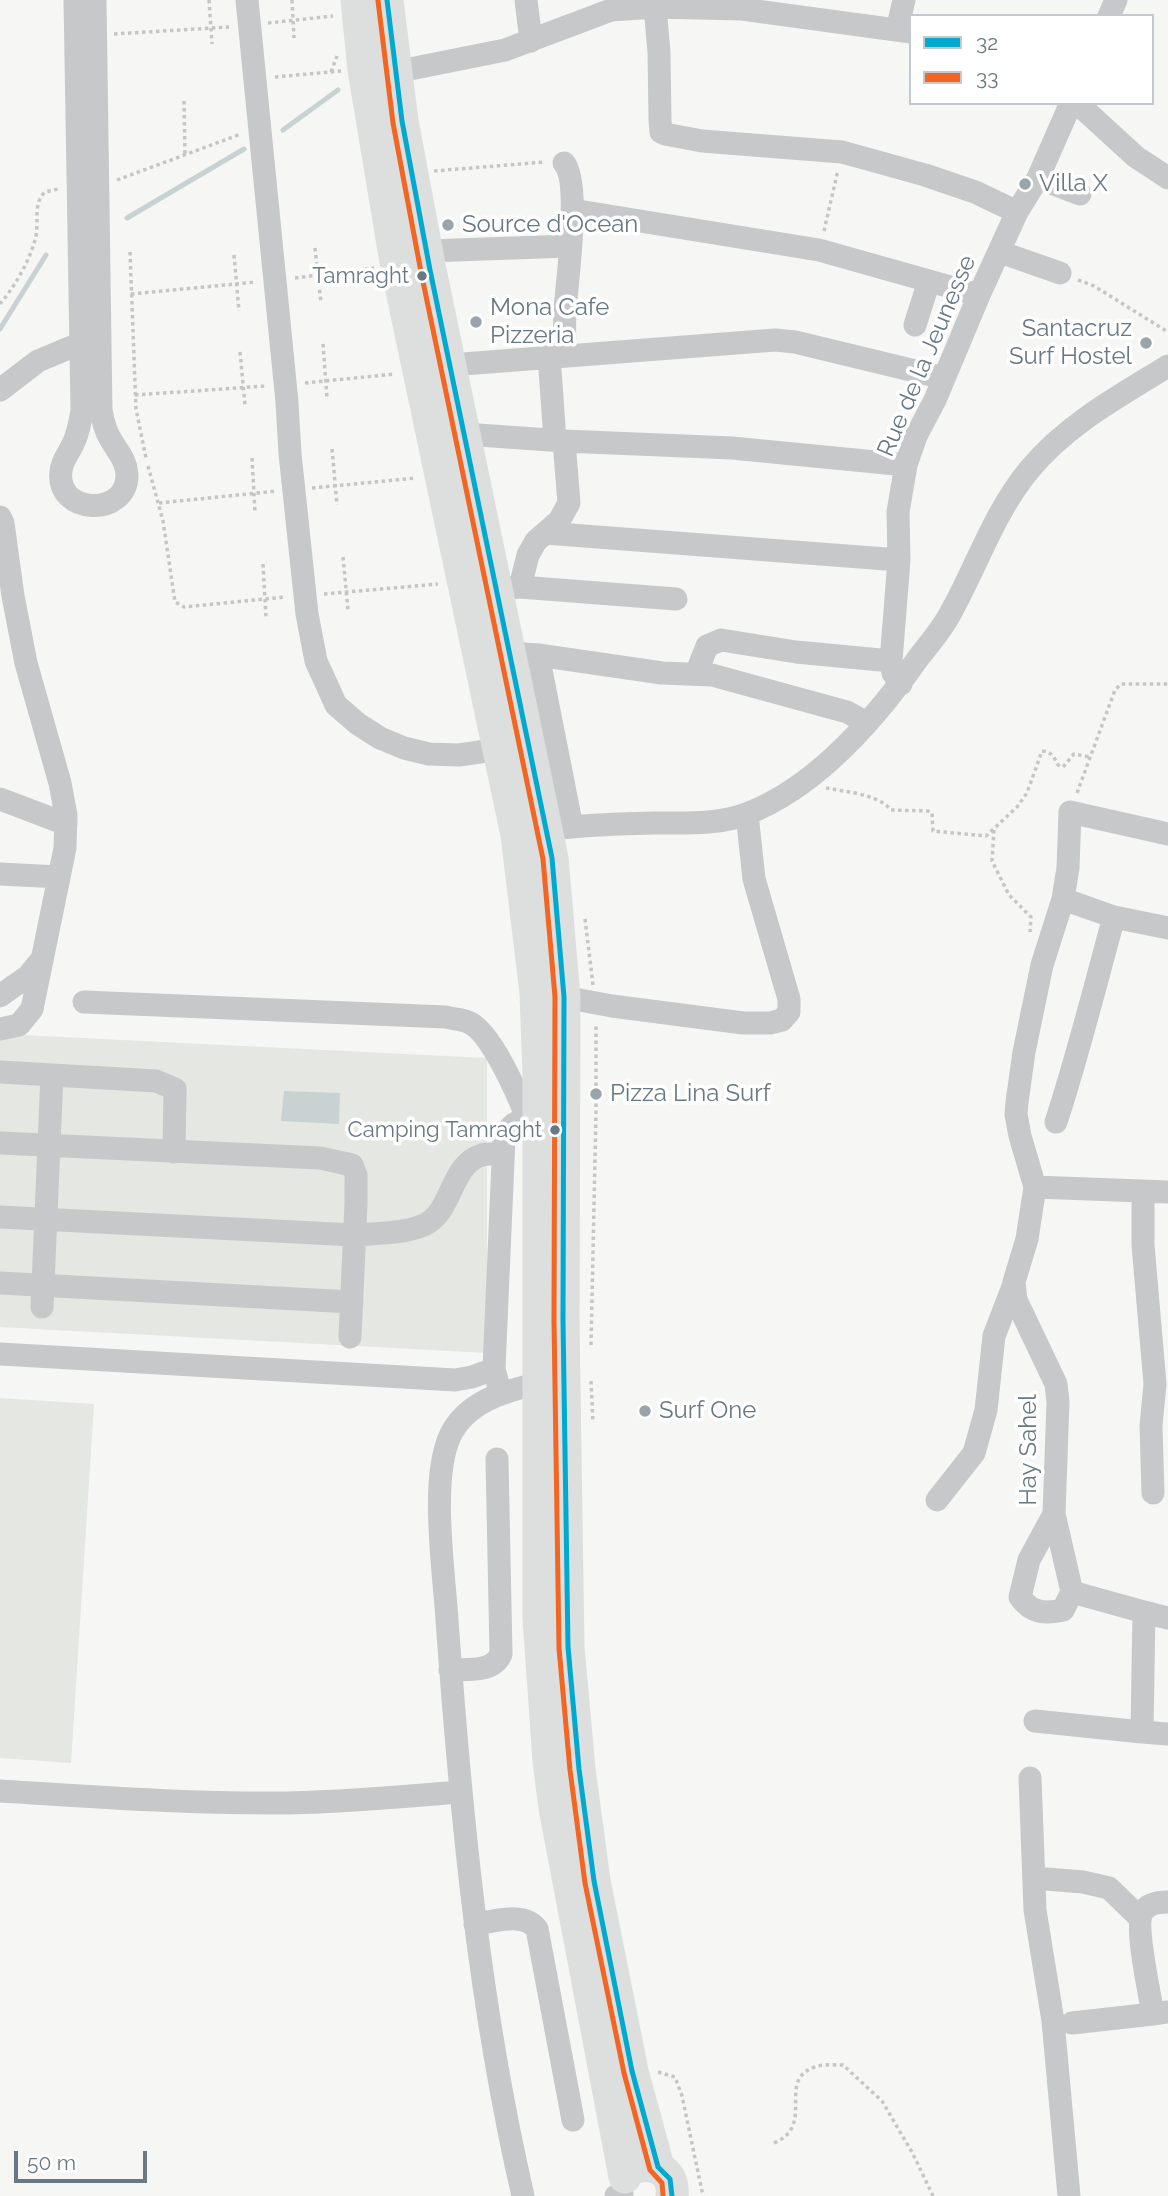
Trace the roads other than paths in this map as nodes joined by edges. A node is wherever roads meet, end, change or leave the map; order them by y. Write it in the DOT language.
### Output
graph roads {
  1 [pos="75,0"];
  2 [pos="95,0"];
  3 [pos="247,0"];
  4 [pos="387,0"];
  5 [pos="526,0"];
  6 [pos="904,0"];
  7 [pos="612,5"];
  8 [pos="346,8"];
  9 [pos="655,8"];
  10 [pos="904,31"];
  11 [pos="531,41"];
  12 [pos="379,71"];
  13 [pos="1070,105"];
  14 [pos="1079,105"];
  15 [pos="565,163"];
  16 [pos="1038,178"];
  17 [pos="1168,178"];
  18 [pos="1080,194"];
  19 [pos="572,210"];
  20 [pos="1017,212"];
  21 [pos="570,246"];
  22 [pos="426,251"];
  23 [pos="1000,252"];
  24 [pos="1060,273"];
  25 [pos="929,281"];
  26 [pos="979,295"];
  27 [pos="915,325"];
  28 [pos="81,343"];
  29 [pos="557,356"];
  30 [pos="450,365"];
  31 [pos="1168,366"];
  32 [pos="944,378"];
  33 [pos="0,390"];
  34 [pos="464,433"];
  35 [pos="560,440"];
  36 [pos="906,465"];
  37 [pos="0,517"];
  38 [pos="545,533"];
  39 [pos="899,560"];
  40 [pos="508,588"];
  41 [pos="676,599"];
  42 [pos="524,654"];
  43 [pos="891,661"];
  44 [pos="696,674"];
  45 [pos="901,684"];
  46 [pos="867,723"];
  47 [pos="500,749"];
  48 [pos="0,799"];
  49 [pos="747,814"];
  50 [pos="66,824"];
  51 [pos="545,830"];
  52 [pos="1168,834"];
  53 [pos="0,874"];
  54 [pos="59,877"];
  55 [pos="1063,900"];
  56 [pos="1114,917"];
  57 [pos="1168,928"];
  58 [pos="42,959"];
  59 [pos="0,996"];
  60 [pos="580,1000"];
  61 [pos="84,1002"];
  62 [pos="0,1029"];
  63 [pos="0,1072"];
  64 [pos="52,1075"];
  65 [pos="543,1118"];
  66 [pos="1056,1122"];
  67 [pos="0,1143"];
  68 [pos="51,1146"];
  69 [pos="174,1152"];
  70 [pos="503,1154"];
  71 [pos="1035,1186"];
  72 [pos="1143,1192"];
  73 [pos="1168,1192"];
  74 [pos="0,1217"];
  75 [pos="46,1219"];
  76 [pos="354,1234"];
  77 [pos="1014,1282"];
  78 [pos="0,1283"];
  79 [pos="42,1296"];
  80 [pos="352,1301"];
  81 [pos="350,1337"];
  82 [pos="0,1354"];
  83 [pos="494,1369"];
  84 [pos="537,1384"];
  85 [pos="1161,1384"];
  86 [pos="503,1393"];
  87 [pos="497,1460"];
  88 [pos="1153,1493"];
  89 [pos="937,1500"];
  90 [pos="1054,1514"];
  91 [pos="1072,1592"];
  92 [pos="1144,1612"];
  93 [pos="1168,1618"];
  94 [pos="450,1670"];
  95 [pos="1035,1721"];
  96 [pos="1142,1732"];
  97 [pos="1168,1734"];
  98 [pos="1030,1778"];
  99 [pos="0,1791"];
  100 [pos="459,1792"];
  101 [pos="1034,1878"];
  102 [pos="1168,1902"];
  103 [pos="1140,1918"];
  104 [pos="475,1924"];
  105 [pos="1160,2013"];
  106 [pos="1072,2023"];
  107 [pos="573,2120"];
  108 [pos="665,2181"];
  109 [pos="622,2191"];
  110 [pos="523,2196"];
  111 [pos="1069,2196"];
  1 -- 28 [label="street"];
  2 -- 28 [label="street"];
  3 -- 47 [label="street"];
  4 -- 12 [label="highway"];
  5 -- 11 [label="street"];
  6 -- 10 [label="street"];
  7 -- 9 [label="street"];
  7 -- 11 [label="street"];
  8 -- 12 [label="highway"];
  9 -- 10 [label="street"];
  9 -- 20 [label="street"];
  11 -- 12 [label="street"];
  12 -- 22 [label="highway"];
  12 -- 47 [label="highway"];
  13 -- 16 [label="street, Rue de la Jeunesse"];
  14 -- 17 [label="street"];
  15 -- 19 [label="street"];
  16 -- 18 [label="street"];
  16 -- 20 [label="street, Rue de la Jeunesse"];
  19 -- 21 [label="street"];
  19 -- 25 [label="street"];
  20 -- 23 [label="street, Rue de la Jeunesse"];
  21 -- 22 [label="street"];
  21 -- 29 [label="street"];
  22 -- 30 [label="highway"];
  23 -- 24 [label="street"];
  23 -- 26 [label="street, Rue de la Jeunesse"];
  25 -- 26 [label="street"];
  25 -- 27 [label="street"];
  26 -- 32 [label="street, Rue de la Jeunesse"];
  28 -- 33 [label="street"];
  29 -- 30 [label="street"];
  29 -- 32 [label="street"];
  29 -- 35 [label="street"];
  30 -- 34 [label="highway"];
  31 -- 45 [label="street"];
  32 -- 36 [label="street, Rue de la Jeunesse"];
  34 -- 35 [label="street"];
  34 -- 40 [label="highway"];
  35 -- 36 [label="street"];
  35 -- 38 [label="street"];
  36 -- 39 [label="street, Rue de la Jeunesse"];
  37 -- 50 [label="street"];
  38 -- 39 [label="street"];
  38 -- 40 [label="street"];
  39 -- 43 [label="street, Rue de la Jeunesse"];
  40 -- 41 [label="street"];
  40 -- 42 [label="highway"];
  42 -- 44 [label="street"];
  42 -- 51 [label="highway"];
  43 -- 44 [label="street"];
  43 -- 45 [label="street, Rue de la Jeunesse"];
  44 -- 46 [label="street"];
  45 -- 46 [label="street"];
  46 -- 49 [label="street"];
  47 -- 51 [label="highway"];
  48 -- 50 [label="street"];
  49 -- 51 [label="street"];
  49 -- 60 [label="street"];
  50 -- 54 [label="street"];
  51 -- 60 [label="highway"];
  51 -- 65 [label="highway"];
  52 -- 55 [label="street"];
  53 -- 54 [label="street"];
  54 -- 58 [label="street"];
  55 -- 56 [label="street"];
  55 -- 71 [label="street"];
  56 -- 57 [label="street"];
  56 -- 66 [label="street"];
  58 -- 59 [label="street"];
  58 -- 62 [label="street"];
  60 -- 65 [label="highway"];
  61 -- 65 [label="street"];
  63 -- 64 [label="street"];
  64 -- 68 [label="street"];
  64 -- 69 [label="street"];
  65 -- 70 [label="street"];
  65 -- 84 [label="highway"];
  65 -- 108 [label="highway"];
  67 -- 68 [label="street"];
  68 -- 69 [label="street"];
  68 -- 75 [label="street"];
  69 -- 76 [label="street"];
  70 -- 76 [label="street"];
  70 -- 83 [label="street"];
  71 -- 72 [label="street"];
  71 -- 77 [label="street"];
  72 -- 73 [label="street"];
  72 -- 85 [label="street"];
  74 -- 75 [label="street"];
  75 -- 76 [label="street"];
  75 -- 79 [label="street"];
  76 -- 80 [label="street"];
  77 -- 89 [label="street"];
  77 -- 90 [label="street, Hay Sahel"];
  78 -- 79 [label="street"];
  79 -- 80 [label="street"];
  80 -- 81 [label="street"];
  82 -- 83 [label="street"];
  83 -- 86 [label="street"];
  84 -- 86 [label="street"];
  84 -- 109 [label="highway"];
  85 -- 88 [label="street"];
  86 -- 94 [label="street"];
  87 -- 94 [label="street"];
  90 -- 91 [label="street, Hay Sahel"];
  90 -- 91 [label="street"];
  91 -- 92 [label="street"];
  92 -- 93 [label="street"];
  92 -- 96 [label="street"];
  94 -- 100 [label="street"];
  95 -- 96 [label="street"];
  96 -- 97 [label="street"];
  98 -- 101 [label="street"];
  99 -- 100 [label="street"];
  100 -- 104 [label="street"];
  101 -- 103 [label="street"];
  101 -- 111 [label="street"];
  102 -- 103 [label="street"];
  103 -- 105 [label="street"];
  104 -- 107 [label="street"];
  104 -- 110 [label="street"];
  105 -- 106 [label="street"];
  108 -- 109 [label="highway"];
}
